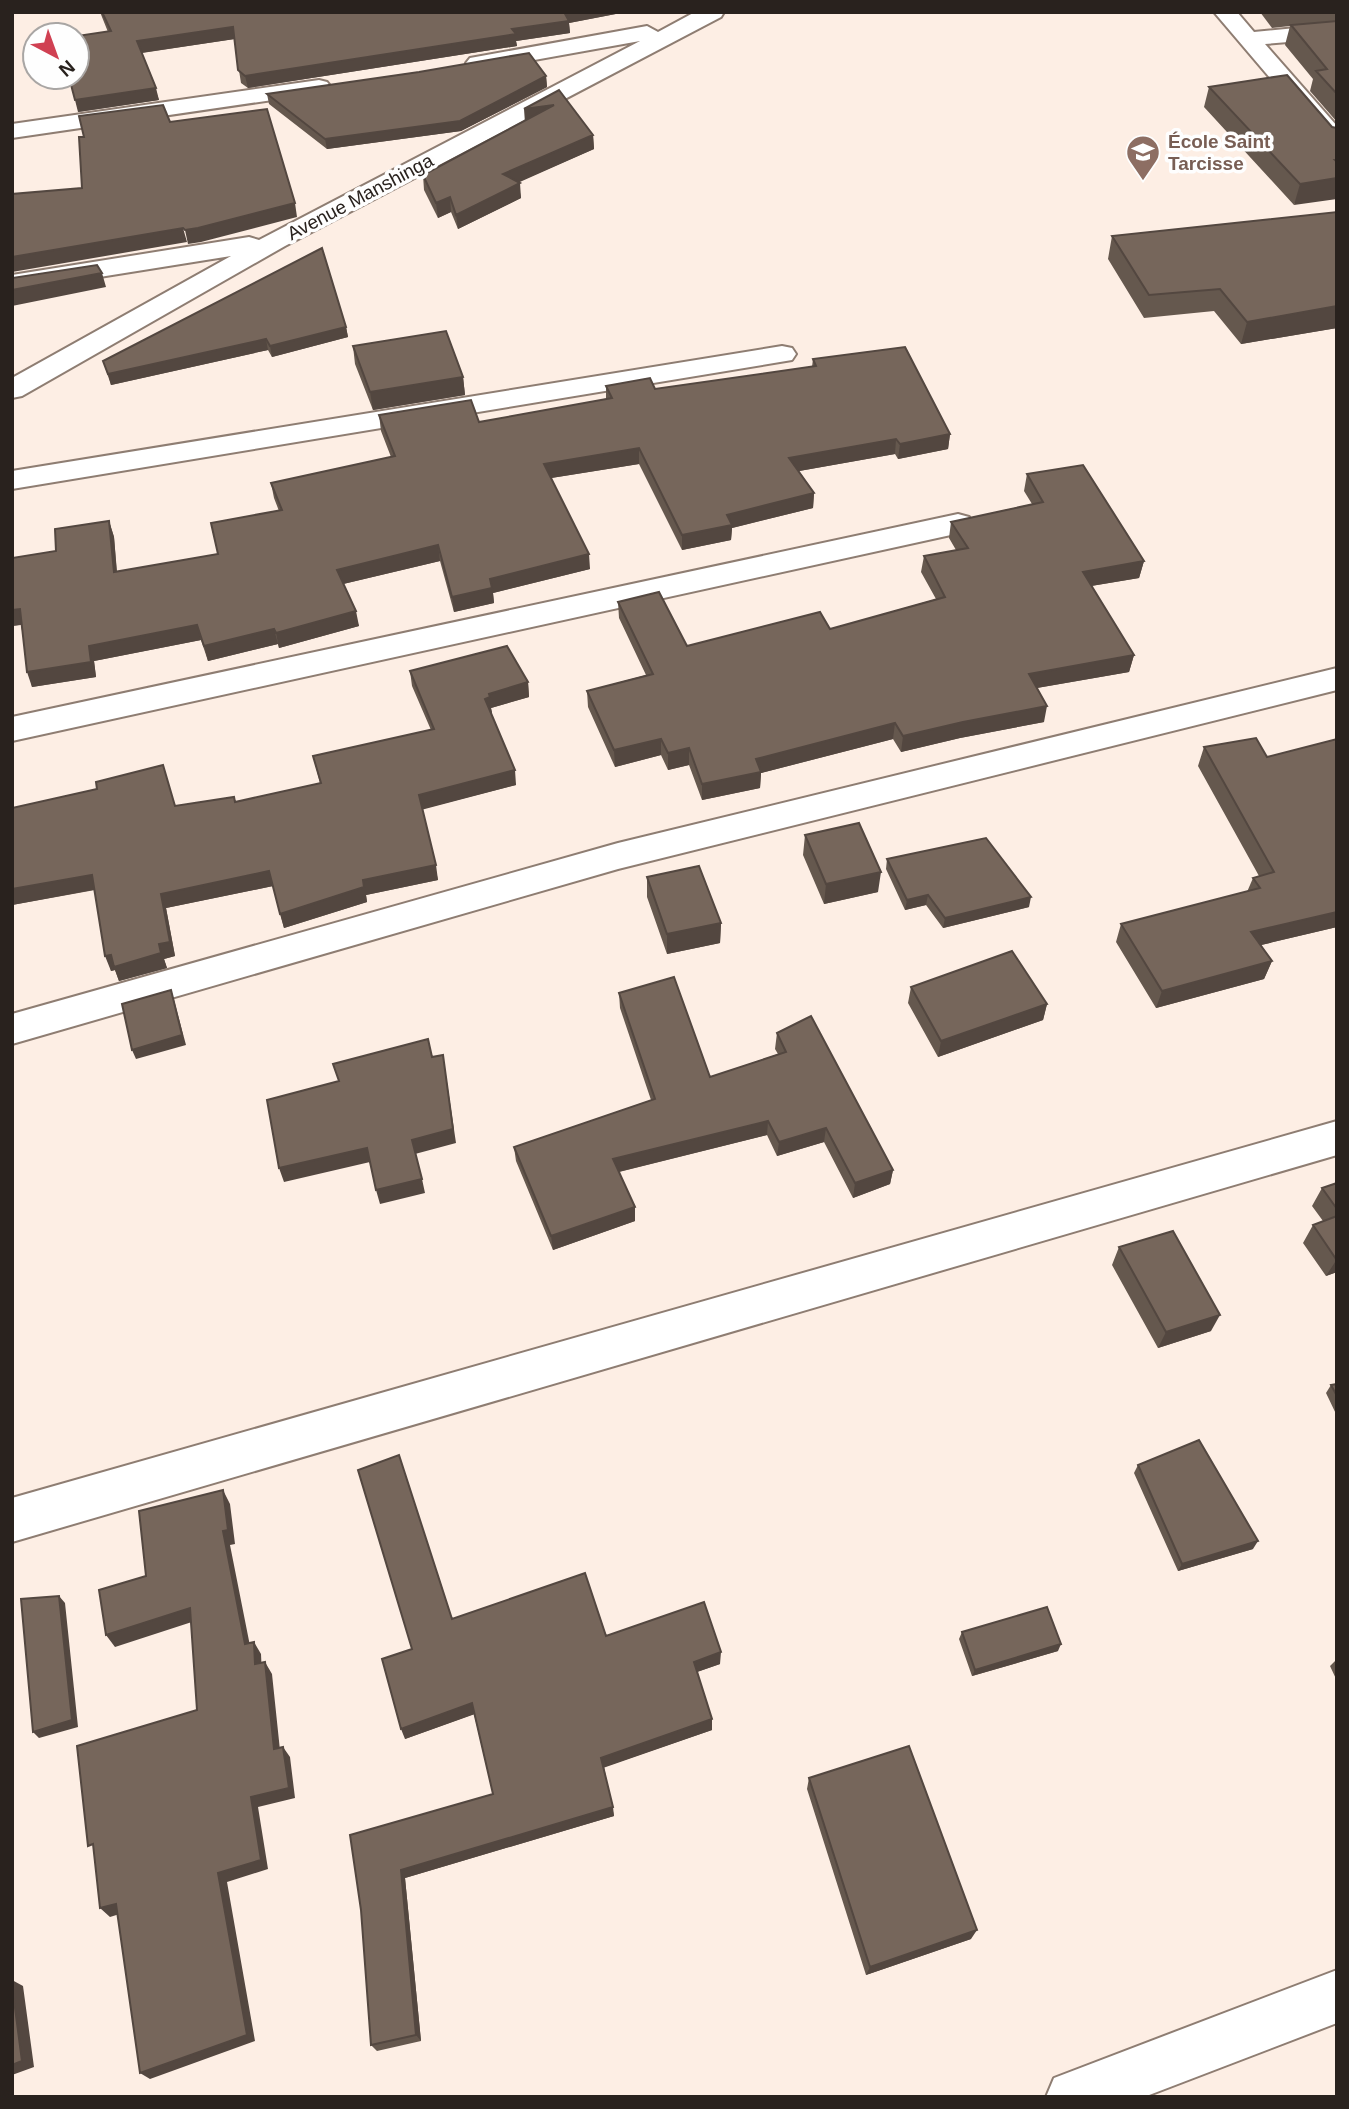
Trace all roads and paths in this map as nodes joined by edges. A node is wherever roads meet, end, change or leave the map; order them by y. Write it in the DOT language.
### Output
graph roads {
  1 [pos="713,12"];
  2 [pos="1225,12"];
  3 [pos="686,25"];
  4 [pos="1337,31"];
  5 [pos="1247,38"];
  6 [pos="459,66"];
  7 [pos="338,84"];
  8 [pos="12,131"];
  9 [pos="1337,142"];
  10 [pos="276,241"];
  11 [pos="12,283"];
  12 [pos="782,354"];
  13 [pos="12,390"];
  14 [pos="12,480"];
  15 [pos="958,524"];
  16 [pos="1337,679"];
  17 [pos="12,729"];
  18 [pos="12,1029"];
  19 [pos="1337,1138"];
  20 [pos="12,1520"];
  21 [pos="1337,1996"];
  22 [pos="1073,2097"];
  1 -- 3 [label="street, Avenue Manshinga"];
  2 -- 5 [label="street"];
  3 -- 6 [label="street"];
  3 -- 10 [label="street, Avenue Manshinga"];
  4 -- 5 [label="street"];
  5 -- 9 [label="street"];
  7 -- 8 [label="street"];
  10 -- 11 [label="street"];
  10 -- 13 [label="street, Avenue Manshinga"];
  12 -- 14 [label="street"];
  15 -- 17 [label="street"];
  16 -- 18 [label="street"];
  19 -- 20 [label="street"];
  21 -- 22 [label="street"];
}
